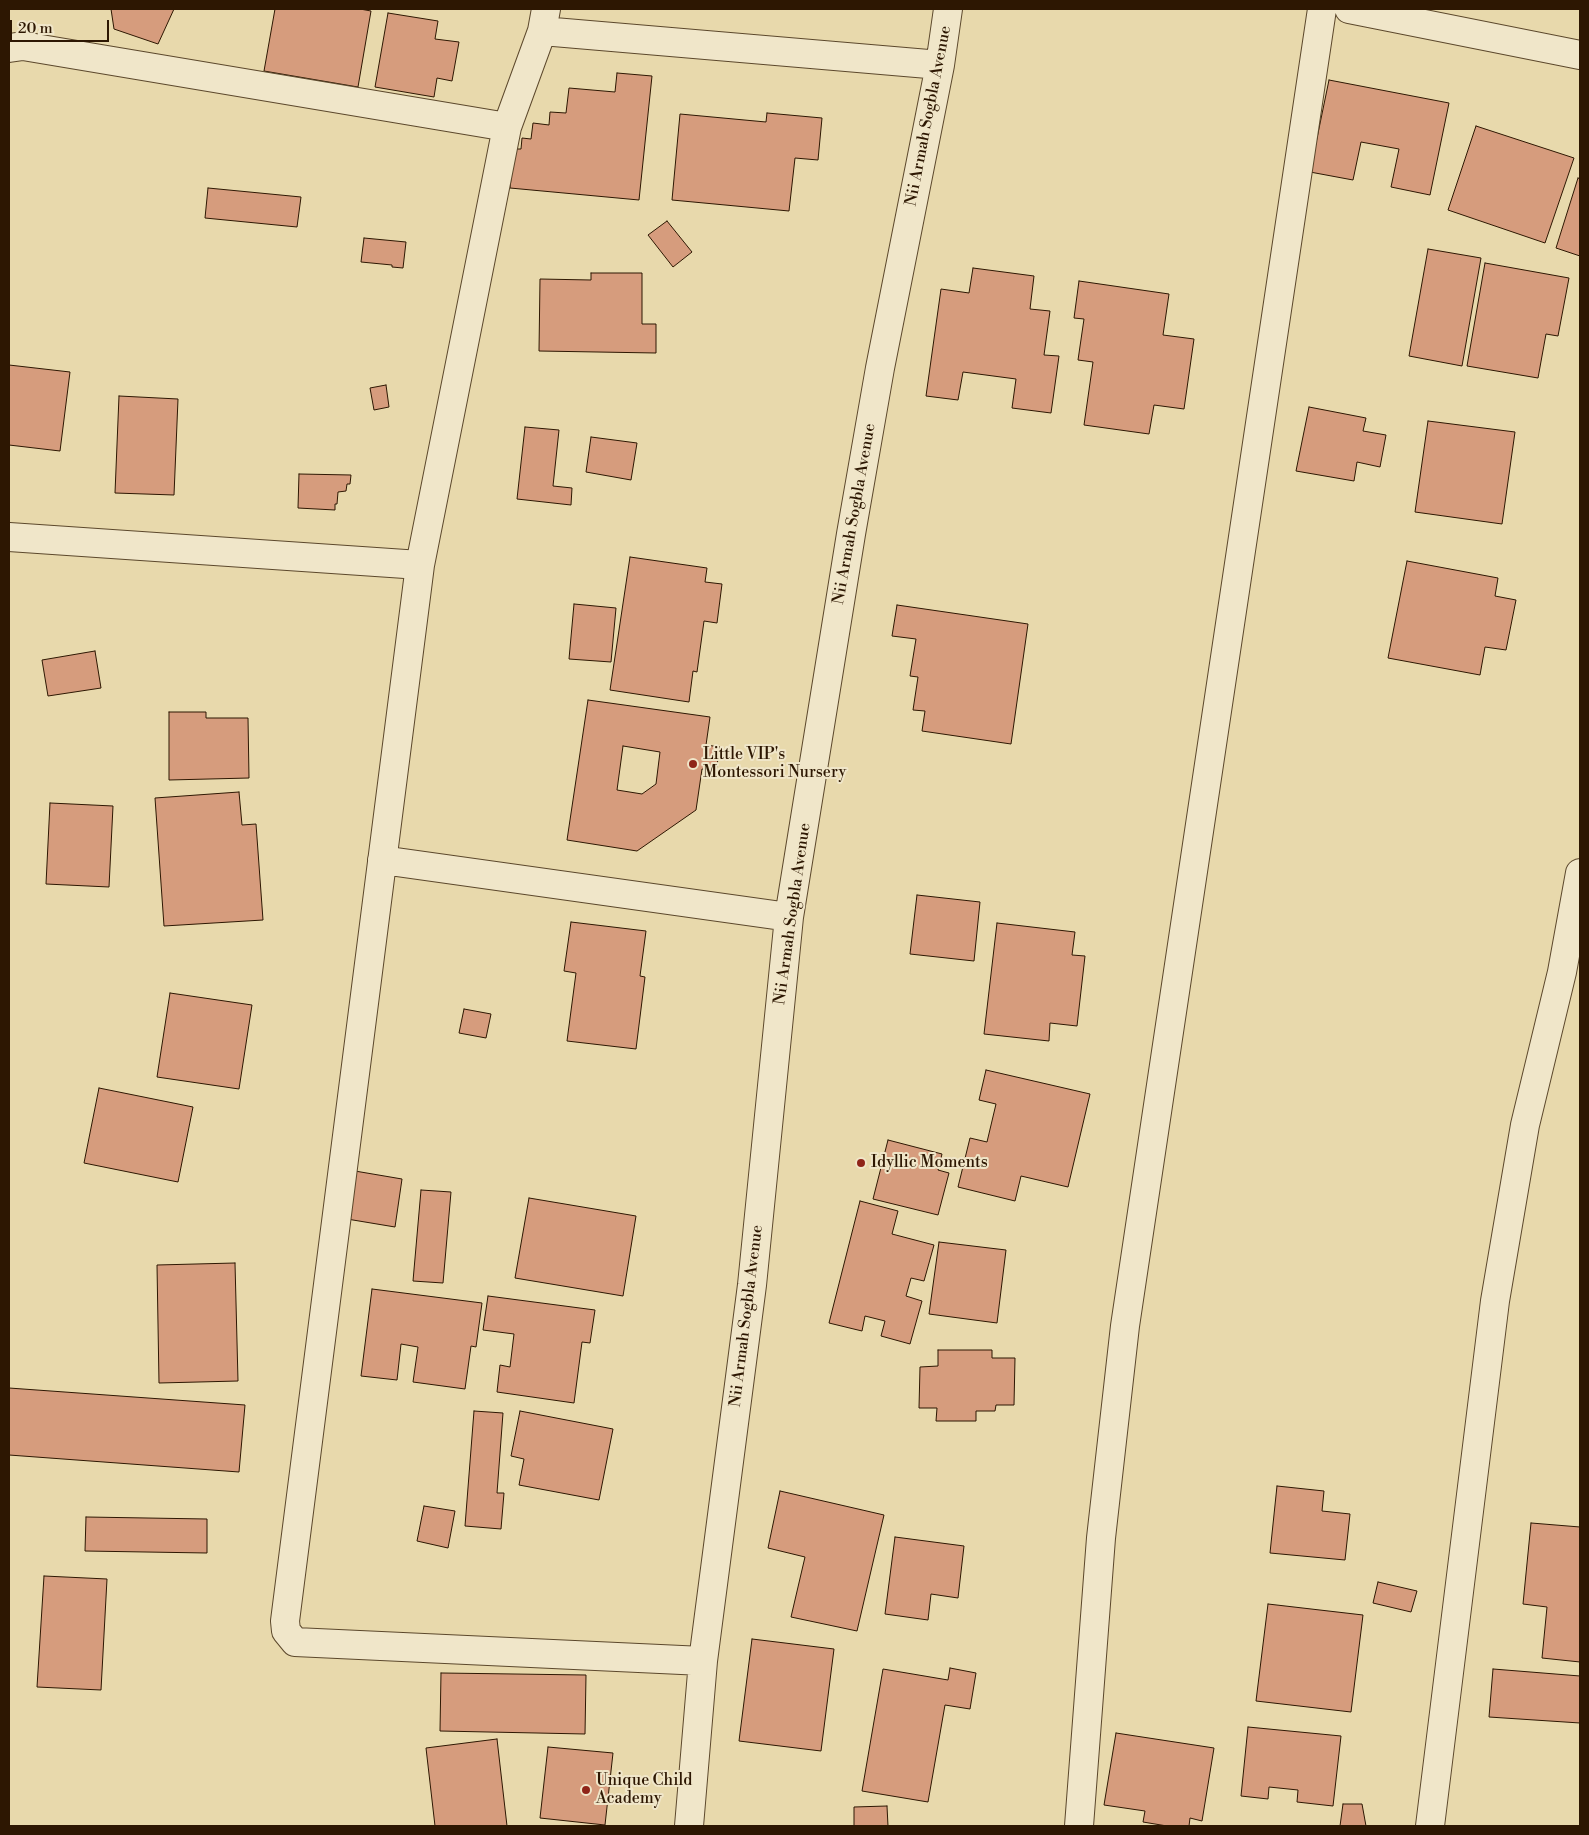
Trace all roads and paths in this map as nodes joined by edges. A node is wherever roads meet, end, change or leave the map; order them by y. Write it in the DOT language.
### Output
graph roads {
  1 [pos="948,9"];
  2 [pos="1322,9"];
  3 [pos="1349,9"];
  4 [pos="544,20"];
  5 [pos="9,48"];
  6 [pos="1580,55"];
  7 [pos="940,65"];
  8 [pos="507,127"];
  9 [pos="9,537"];
  10 [pos="420,565"];
  11 [pos="382,860"];
  12 [pos="1580,873"];
  13 [pos="790,917"];
  14 [pos="703,1660"];
  15 [pos="688,1826"];
  16 [pos="1079,1826"];
  17 [pos="1430,1826"];
  1 -- 7 [label="street, Nii Armah Sogbla Avenue"];
  2 -- 16 [label="street"];
  3 -- 6 [label="street"];
  4 -- 7 [label="street"];
  4 -- 8 [label="street"];
  5 -- 8 [label="street"];
  7 -- 13 [label="street, Nii Armah Sogbla Avenue"];
  8 -- 10 [label="street"];
  9 -- 10 [label="street"];
  10 -- 11 [label="street"];
  11 -- 13 [label="street"];
  11 -- 14 [label="street"];
  12 -- 17 [label="street"];
  13 -- 14 [label="street, Nii Armah Sogbla Avenue"];
  14 -- 15 [label="street, Nii Armah Sogbla Avenue"];
}
